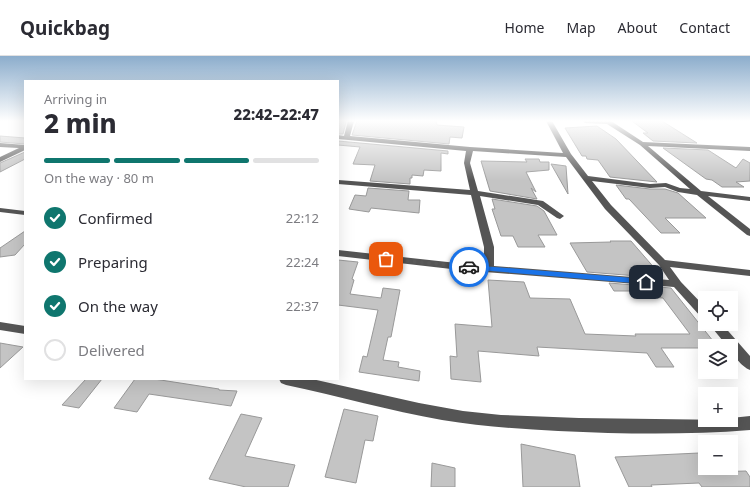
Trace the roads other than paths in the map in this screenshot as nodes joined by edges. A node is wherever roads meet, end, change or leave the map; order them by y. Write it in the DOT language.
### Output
graph roads {
  1 [pos="381,141"];
  2 [pos="560,141"];
  3 [pos="637,141"];
  4 [pos="642,144"];
  5 [pos="0,145"];
  6 [pos="24,148"];
  7 [pos="24,148"];
  8 [pos="470,149"];
  9 [pos="750,149"];
  10 [pos="568,155"];
  11 [pos="0,160"];
  12 [pos="586,178"];
  13 [pos="339,182"];
  14 [pos="476,193"];
  15 [pos="699,193"];
  16 [pos="750,199"];
  17 [pos="0,210"];
  18 [pos="23,211"];
  19 [pos="560,216"];
  20 [pos="750,233"];
  21 [pos="339,253"];
  22 [pos="662,264"];
  23 [pos="489,268"];
  24 [pos="750,273"];
  25 [pos="677,284"];
  26 [pos="698,306"];
  27 [pos="0,326"];
  28 [pos="24,330"];
  29 [pos="721,331"];
  30 [pos="750,365"];
  31 [pos="291,380"];
  32 [pos="750,423"];
  1 -- 8 [label="street"];
  2 -- 10 [label="street"];
  3 -- 4 [label="street"];
  4 -- 9 [label="street"];
  4 -- 15 [label="street"];
  5 -- 6 [label="street"];
  7 -- 11 [label="street"];
  8 -- 10 [label="street"];
  8 -- 14 [label="street"];
  10 -- 12 [label="street"];
  12 -- 15 [label="street"];
  12 -- 22 [label="street"];
  13 -- 14 [label="street"];
  14 -- 19 [label="street"];
  14 -- 23 [label="street"];
  15 -- 16 [label="street"];
  15 -- 20 [label="street"];
  17 -- 18 [label="street"];
  21 -- 23 [label="street"];
  22 -- 24 [label="street"];
  22 -- 25 [label="street"];
  23 -- 25 [label="street"];
  25 -- 26 [label="street"];
  27 -- 28 [label="street"];
  29 -- 30 [label="street"];
  31 -- 32 [label="street"];
}
